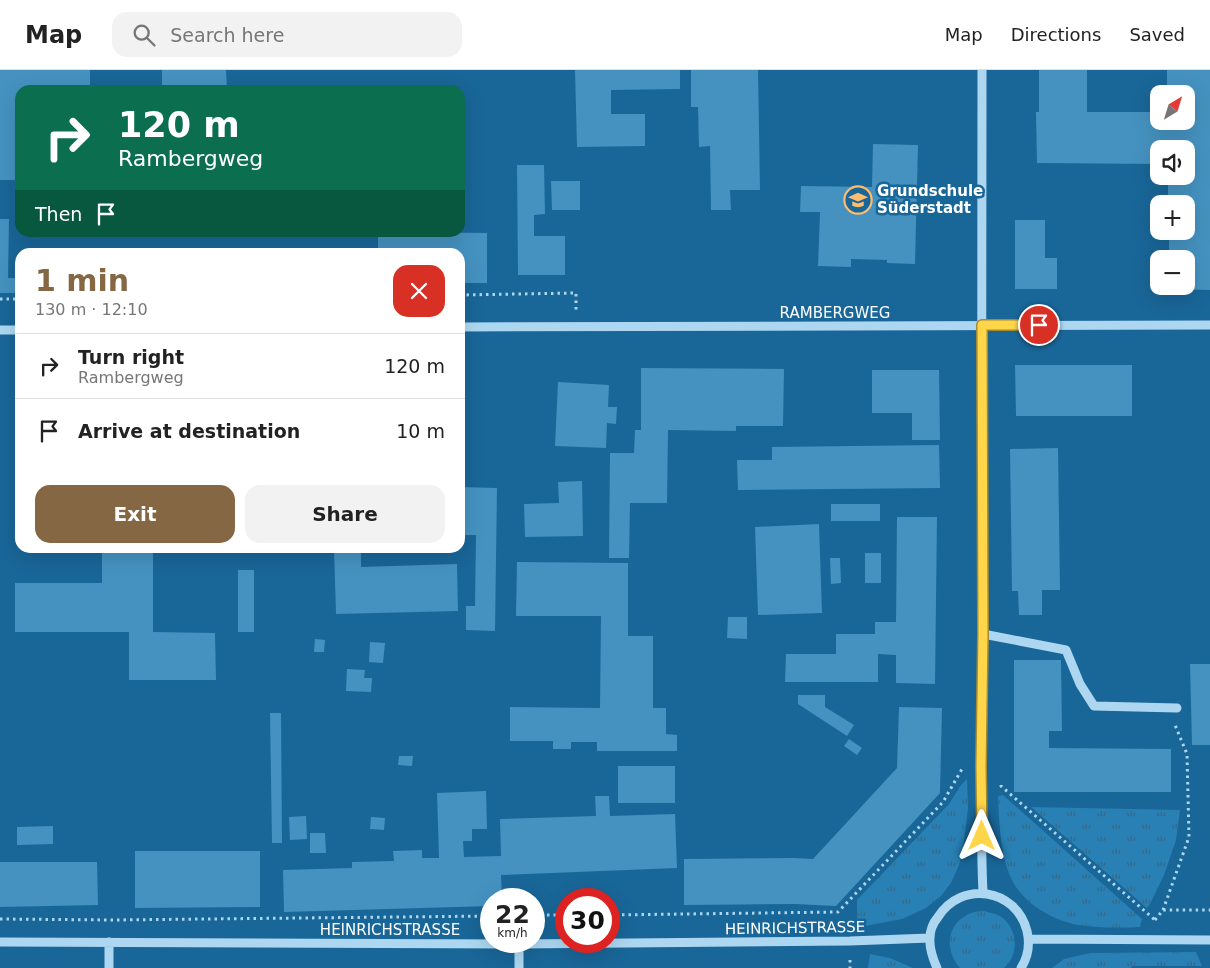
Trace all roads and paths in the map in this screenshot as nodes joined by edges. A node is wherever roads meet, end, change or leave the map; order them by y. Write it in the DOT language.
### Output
graph roads {
  1 [pos="982,70"];
  2 [pos="465,295"];
  3 [pos="0,299"];
  4 [pos="15,299"];
  5 [pos="982,325"];
  6 [pos="1210,325"];
  7 [pos="576,326"];
  8 [pos="465,327"];
  9 [pos="0,330"];
  10 [pos="15,330"];
  11 [pos="983,634"];
  12 [pos="1167,707"];
  13 [pos="1177,708"];
  14 [pos="981,767"];
  15 [pos="1002,780"];
  16 [pos="983,893"];
  17 [pos="1163,910"];
  18 [pos="1210,910"];
  19 [pos="620,915"];
  20 [pos="480,916"];
  21 [pos="0,919"];
  22 [pos="1155,920"];
  23 [pos="930,938"];
  24 [pos="1029,939"];
  25 [pos="1154,940"];
  26 [pos="1210,940"];
  27 [pos="0,942"];
  28 [pos="109,942"];
  29 [pos="480,944"];
  30 [pos="545,944"];
  31 [pos="519,953"];
  32 [pos="109,968"];
  33 [pos="519,968"];
  34 [pos="937,968"];
  35 [pos="1021,968"];
  1 -- 5 [label="street"];
  2 -- 7 [label="path"];
  3 -- 4 [label="path"];
  5 -- 6 [label="street, RAMBERGWEG"];
  5 -- 7 [label="street, RAMBERGWEG"];
  5 -- 11 [label="street"];
  7 -- 8 [label="street, RAMBERGWEG"];
  9 -- 10 [label="street"];
  11 -- 12 [label="street"];
  11 -- 14 [label="street"];
  12 -- 13 [label="street"];
  12 -- 17 [label="path"];
  14 -- 16 [label="street"];
  14 -- 19 [label="path"];
  15 -- 22 [label="path"];
  16 -- 23 [label="street"];
  16 -- 24 [label="street"];
  17 -- 18 [label="path"];
  17 -- 22 [label="path"];
  20 -- 21 [label="path"];
  22 -- 25 [label="path"];
  23 -- 30 [label="street, HEINRICHSTRASSE"];
  23 -- 34 [label="street"];
  24 -- 25 [label="street"];
  24 -- 35 [label="street"];
  25 -- 26 [label="street"];
  27 -- 28 [label="street, HEINRICHSTRASSE"];
  28 -- 29 [label="street, HEINRICHSTRASSE"];
  28 -- 32 [label="street"];
  31 -- 33 [label="street"];
}
